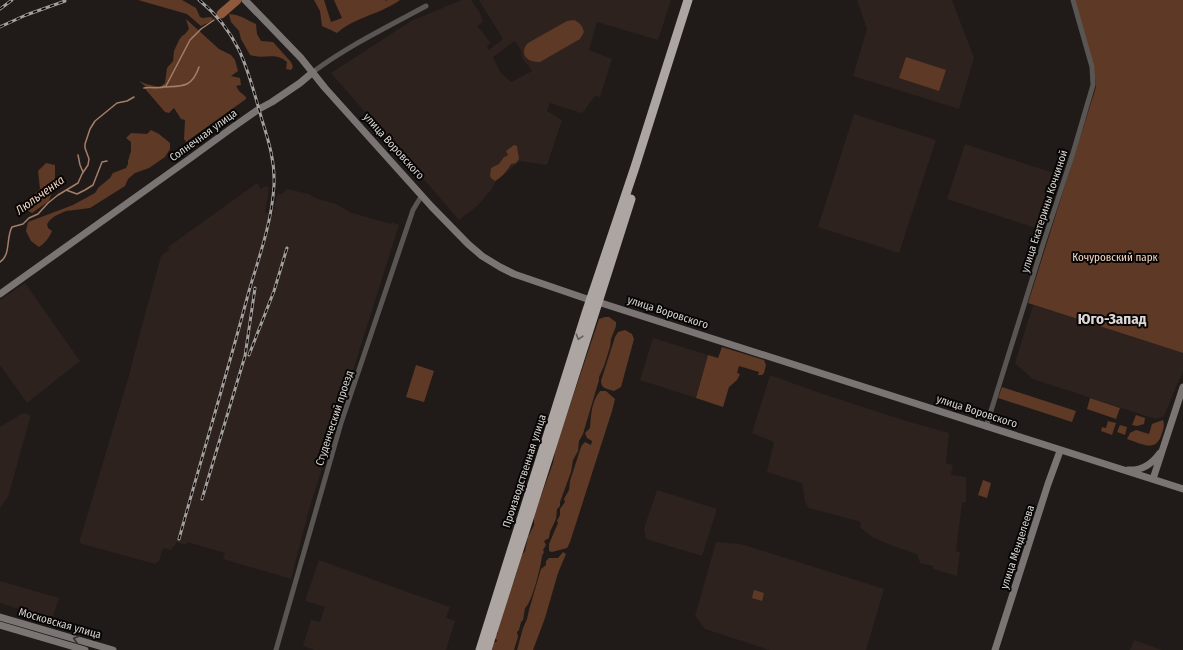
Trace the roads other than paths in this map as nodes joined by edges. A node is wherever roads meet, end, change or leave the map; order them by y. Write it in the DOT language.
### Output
graph roads {
  1 [pos="245,0"];
  2 [pos="1072,0"];
  3 [pos="690,1"];
  4 [pos="426,6"];
  5 [pos="312,72"];
  6 [pos="422,195"];
  7 [pos="0,294"];
  8 [pos="594,301"];
  9 [pos="1183,387"];
  10 [pos="986,427"];
  11 [pos="1163,448"];
  12 [pos="1060,451"];
  13 [pos="1119,469"];
  14 [pos="1153,479"];
  15 [pos="1183,489"];
  16 [pos="0,617"];
  17 [pos="0,626"];
  18 [pos="85,650"];
  19 [pos="113,650"];
  20 [pos="276,650"];
  21 [pos="480,650"];
  22 [pos="487,650"];
  23 [pos="995,650"];
  1 -- 5 [label="main road, улица Воровского"];
  2 -- 10 [label="street, улица Екатерины Кочкиной"];
  3 -- 8 [label="highway"];
  4 -- 5 [label="street, Солнечная улица"];
  5 -- 6 [label="main road, улица Воровского"];
  5 -- 7 [label="main road, Солнечная улица"];
  6 -- 8 [label="main road, улица Воровского"];
  6 -- 20 [label="street, Студенческий проезд"];
  8 -- 10 [label="main road, улица Воровского"];
  8 -- 21 [label="highway, Производственная улица, one-way"];
  8 -- 22 [label="highway, Производственная улица"];
  9 -- 11 [label="main road"];
  10 -- 12 [label="main road, улица Воровского"];
  11 -- 13 [label="main road"];
  11 -- 14 [label="main road"];
  12 -- 13 [label="main road, улица Воровского"];
  12 -- 23 [label="main road, улица Менделеева"];
  13 -- 14 [label="main road, улица Воровского"];
  14 -- 15 [label="main road, улица Воровского"];
  19 -- 16 [label="main road, Московская улица, one-way"];
  17 -- 18 [label="main road, Московская улица"];
}
